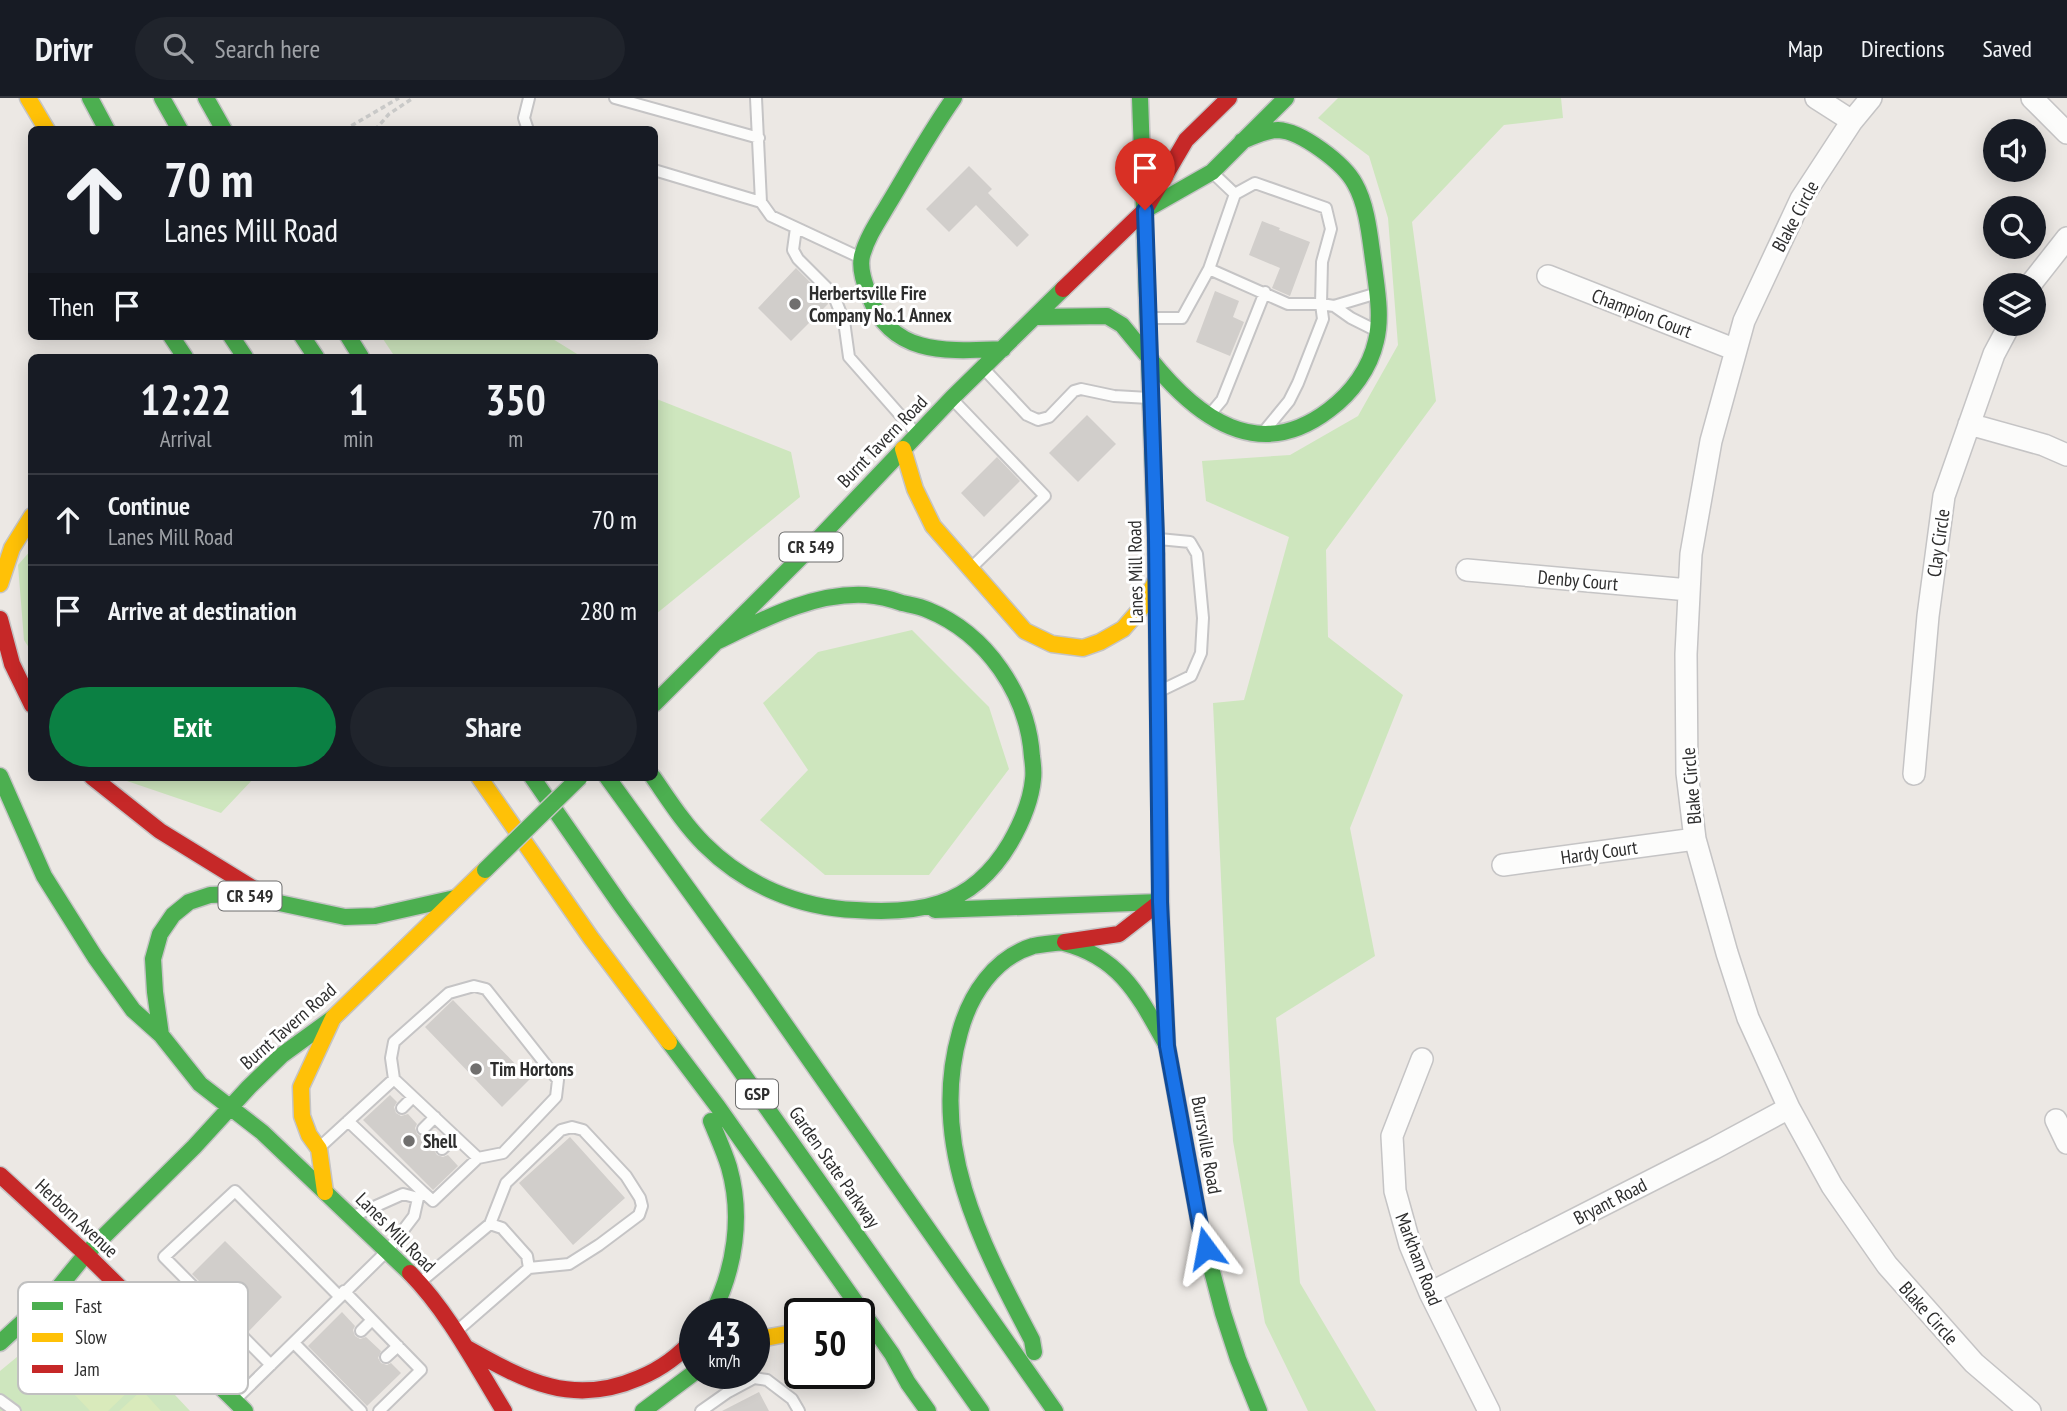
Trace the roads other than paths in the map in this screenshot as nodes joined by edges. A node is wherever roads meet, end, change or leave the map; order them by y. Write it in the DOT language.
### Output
graph roads {
  1 [pos="29,98"];
  2 [pos="90,98"];
  3 [pos="162,98"];
  4 [pos="206,98"];
  5 [pos="529,98"];
  6 [pos="615,98"];
  7 [pos="757,98"];
  8 [pos="954,98"];
  9 [pos="1140,98"];
  10 [pos="1230,98"];
  11 [pos="1286,98"];
  12 [pos="1816,98"];
  13 [pos="1871,98"];
  14 [pos="2032,98"];
  15 [pos="1852,121"];
  16 [pos="45,126"];
  17 [pos="105,126"];
  18 [pos="178,126"];
  19 [pos="222,126"];
  20 [pos="527,126"];
  21 [pos="2067,133"];
  22 [pos="759,138"];
  23 [pos="1242,141"];
  24 [pos="658,171"];
  25 [pos="1212,172"];
  26 [pos="1235,194"];
  27 [pos="761,202"];
  28 [pos="1145,210"];
  29 [pos="796,228"];
  30 [pos="2067,238"];
  31 [pos="861,258"];
  32 [pos="1209,269"];
  33 [pos="2039,273"];
  34 [pos="1548,276"];
  35 [pos="1265,292"];
  36 [pos="1377,293"];
  37 [pos="1321,304"];
  38 [pos="1334,306"];
  39 [pos="1038,317"];
  40 [pos="1149,318"];
  41 [pos="1378,331"];
  42 [pos="2004,336"];
  43 [pos="1003,349"];
  44 [pos="1737,349"];
  45 [pos="1150,359"];
  46 [pos="983,368"];
  47 [pos="952,398"];
  48 [pos="1151,399"];
  49 [pos="1208,415"];
  50 [pos="1969,424"];
  51 [pos="917,434"];
  52 [pos="1260,436"];
  53 [pos="903,449"];
  54 [pos="2067,455"];
  55 [pos="28,521"];
  56 [pos="1156,538"];
  57 [pos="970,569"];
  58 [pos="1467,570"];
  59 [pos="1156,580"];
  60 [pos="0,584"];
  61 [pos="1689,590"];
  62 [pos="0,619"];
  63 [pos="716,642"];
  64 [pos="1158,691"];
  65 [pos="28,699"];
  66 [pos="658,700"];
  67 [pos="1914,774"];
  68 [pos="0,776"];
  69 [pos="97,781"];
  70 [pos="482,781"];
  71 [pos="535,781"];
  72 [pos="576,781"];
  73 [pos="610,781"];
  74 [pos="656,781"];
  75 [pos="1695,839"];
  76 [pos="1503,865"];
  77 [pos="456,898"];
  78 [pos="272,900"];
  79 [pos="1160,902"];
  80 [pos="908,911"];
  81 [pos="1064,943"];
  82 [pos="333,1018"];
  83 [pos="161,1035"];
  84 [pos="1167,1046"];
  85 [pos="1422,1059"];
  86 [pos="692,1074"];
  87 [pos="394,1079"];
  88 [pos="413,1097"];
  89 [pos="230,1108"];
  90 [pos="402,1108"];
  91 [pos="1790,1108"];
  92 [pos="435,1118"];
  93 [pos="2056,1120"];
  94 [pos="348,1121"];
  95 [pos="423,1129"];
  96 [pos="455,1137"];
  97 [pos="2067,1143"];
  98 [pos="318,1149"];
  99 [pos="442,1149"];
  100 [pos="478,1158"];
  101 [pos="0,1175"];
  102 [pos="324,1192"];
  103 [pos="420,1195"];
  104 [pos="352,1217"];
  105 [pos="490,1224"];
  106 [pos="388,1250"];
  107 [pos="86,1254"];
  108 [pos="529,1268"];
  109 [pos="63,1282"];
  110 [pos="114,1282"];
  111 [pos="188,1282"];
  112 [pos="419,1283"];
  113 [pos="1430,1293"];
  114 [pos="341,1294"];
  115 [pos="719,1298"];
  116 [pos="372,1320"];
  117 [pos="18,1326"];
  118 [pos="361,1331"];
  119 [pos="456,1332"];
  120 [pos="248,1342"];
  121 [pos="0,1343"];
  122 [pos="294,1343"];
  123 [pos="398,1346"];
  124 [pos="467,1348"];
  125 [pos="679,1352"];
  126 [pos="386,1357"];
  127 [pos="879,1363"];
  128 [pos="271,1365"];
  129 [pos="908,1383"];
  130 [pos="679,1384"];
  131 [pos="1039,1389"];
  132 [pos="0,1400"];
  133 [pos="239,1406"];
  134 [pos="15,1411"];
  135 [pos="361,1411"];
  136 [pos="379,1411"];
  137 [pos="504,1411"];
  138 [pos="643,1411"];
  139 [pos="701,1411"];
  140 [pos="799,1411"];
  141 [pos="928,1411"];
  142 [pos="981,1411"];
  143 [pos="1055,1411"];
  144 [pos="1259,1411"];
  145 [pos="1489,1411"];
  146 [pos="2030,1411"];
  1 -- 16 [label="main road"];
  2 -- 17 [label="main road"];
  3 -- 18 [label="main road"];
  4 -- 19 [label="main road"];
  5 -- 20 [label="lane"];
  6 -- 22 [label="lane"];
  7 -- 22 [label="lane"];
  8 -- 31 [label="main road"];
  9 -- 28 [label="main road, Lanes Mill Road"];
  10 -- 28 [label="main road, Burnt Tavern Road"];
  11 -- 23 [label="main road, Burnt Tavern Road"];
  12 -- 15 [label="street"];
  13 -- 15 [label="street, Blake Circle"];
  14 -- 21 [label="street"];
  15 -- 44 [label="street, Blake Circle"];
  22 -- 27 [label="lane"];
  23 -- 25 [label="main road, Burnt Tavern Road / CR 549"];
  23 -- 36 [label="main road, CR 549"];
  24 -- 27 [label="lane"];
  25 -- 26 [label="lane"];
  25 -- 28 [label="main road, Burnt Tavern Road / CR 549"];
  26 -- 32 [label="lane"];
  26 -- 37 [label="lane"];
  27 -- 29 [label="lane"];
  28 -- 39 [label="main road, Burnt Tavern Road / CR 549"];
  28 -- 40 [label="main road, Lanes Mill Road"];
  29 -- 31 [label="lane"];
  29 -- 51 [label="lane"];
  30 -- 33 [label="street"];
  31 -- 43 [label="main road"];
  32 -- 35 [label="lane"];
  32 -- 40 [label="lane"];
  34 -- 44 [label="street, Champion Court"];
  35 -- 37 [label="lane"];
  35 -- 49 [label="lane"];
  36 -- 38 [label="lane"];
  36 -- 41 [label="main road, CR 549"];
  37 -- 38 [label="lane"];
  37 -- 52 [label="lane"];
  38 -- 41 [label="lane"];
  39 -- 43 [label="main road, Burnt Tavern Road / CR 549"];
  39 -- 45 [label="main road"];
  40 -- 45 [label="main road, Lanes Mill Road"];
  41 -- 52 [label="main road, CR 549"];
  42 -- 50 [label="street, Clay Circle"];
  43 -- 46 [label="main road, Burnt Tavern Road / CR 549"];
  44 -- 61 [label="street, Blake Circle"];
  45 -- 48 [label="main road, Lanes Mill Road"];
  45 -- 49 [label="main road, CR 549"];
  46 -- 47 [label="main road, Burnt Tavern Road / CR 549"];
  46 -- 48 [label="lane"];
  47 -- 51 [label="main road, Burnt Tavern Road / CR 549"];
  47 -- 57 [label="lane"];
  48 -- 56 [label="main road, Lanes Mill Road"];
  49 -- 52 [label="main road, CR 549"];
  50 -- 54 [label="street"];
  50 -- 67 [label="street, Clay Circle"];
  51 -- 53 [label="main road, Burnt Tavern Road / CR 549"];
  53 -- 57 [label="main road"];
  53 -- 63 [label="main road, Burnt Tavern Road / CR 549"];
  55 -- 60 [label="main road"];
  56 -- 59 [label="main road, Lanes Mill Road"];
  56 -- 64 [label="lane"];
  57 -- 59 [label="main road"];
  58 -- 61 [label="street, Denby Court"];
  59 -- 64 [label="main road, Lanes Mill Road"];
  61 -- 75 [label="street, Blake Circle"];
  62 -- 65 [label="main road"];
  63 -- 66 [label="main road, Burnt Tavern Road / CR 549"];
  63 -- 80 [label="main road"];
  64 -- 79 [label="main road, Lanes Mill Road"];
  68 -- 83 [label="main road, Lanes Mill Road"];
  69 -- 78 [label="main road"];
  70 -- 86 [label="main road"];
  71 -- 142 [label="main road, Garden State Parkway / GSP"];
  72 -- 77 [label="main road, Burnt Tavern Road, bridge"];
  73 -- 131 [label="main road, Garden State Parkway"];
  74 -- 80 [label="main road"];
  75 -- 76 [label="street, Hardy Court"];
  75 -- 91 [label="street, Blake Circle"];
  77 -- 78 [label="main road, CR 549"];
  77 -- 82 [label="main road, Burnt Tavern Road"];
  78 -- 83 [label="main road, CR 549"];
  79 -- 80 [label="main road"];
  79 -- 81 [label="main road"];
  79 -- 84 [label="main road, Lanes Mill Road"];
  81 -- 84 [label="main road"];
  81 -- 131 [label="main road"];
  82 -- 89 [label="main road, Burnt Tavern Road"];
  82 -- 98 [label="main road"];
  83 -- 89 [label="main road, Lanes Mill Road"];
  84 -- 144 [label="main road, Burrsville Road"];
  85 -- 113 [label="street, Markham Road"];
  86 -- 115 [label="main road"];
  86 -- 129 [label="main road"];
  87 -- 88 [label="lane"];
  87 -- 94 [label="lane"];
  87 -- 100 [label="lane"];
  88 -- 90 [label="lane"];
  88 -- 92 [label="lane"];
  89 -- 102 [label="main road, Lanes Mill Road"];
  89 -- 107 [label="main road, Burnt Tavern Road"];
  91 -- 113 [label="street, Bryant Road"];
  91 -- 146 [label="street, Blake Circle"];
  92 -- 95 [label="lane"];
  92 -- 96 [label="lane"];
  93 -- 97 [label="street"];
  94 -- 98 [label="lane"];
  94 -- 103 [label="lane"];
  96 -- 99 [label="lane"];
  96 -- 100 [label="lane"];
  98 -- 102 [label="main road"];
  100 -- 103 [label="lane"];
  101 -- 107 [label="main road, Herborn Avenue"];
  102 -- 104 [label="main road, Lanes Mill Road"];
  103 -- 104 [label="lane"];
  103 -- 106 [label="lane"];
  104 -- 106 [label="main road, Lanes Mill Road"];
  105 -- 108 [label="lane"];
  105 -- 108 [label="lane"];
  105 -- 112 [label="lane"];
  106 -- 112 [label="main road, Lanes Mill Road"];
  106 -- 114 [label="lane"];
  107 -- 109 [label="main road, Burnt Tavern Road"];
  107 -- 110 [label="main road, Herborn Avenue"];
  108 -- 119 [label="lane"];
  111 -- 114 [label="lane"];
  112 -- 119 [label="main road, Lanes Mill Road"];
  113 -- 145 [label="street, Markham Road"];
  114 -- 116 [label="lane"];
  114 -- 122 [label="lane"];
  116 -- 118 [label="lane"];
  116 -- 123 [label="lane"];
  117 -- 121 [label="main road, Burnt Tavern Road"];
  119 -- 124 [label="main road, Lanes Mill Road"];
  120 -- 128 [label="lane"];
  122 -- 128 [label="lane"];
  122 -- 135 [label="lane"];
  123 -- 126 [label="lane"];
  123 -- 136 [label="lane"];
  124 -- 125 [label="main road"];
  124 -- 137 [label="main road, Lanes Mill Road"];
  127 -- 129 [label="main road"];
  128 -- 133 [label="lane"];
  129 -- 141 [label="main road"];
  130 -- 138 [label="main road"];
  131 -- 143 [label="main road, Garden State Parkway"];
  132 -- 134 [label="lane"];
  139 -- 140 [label="lane"];
}
